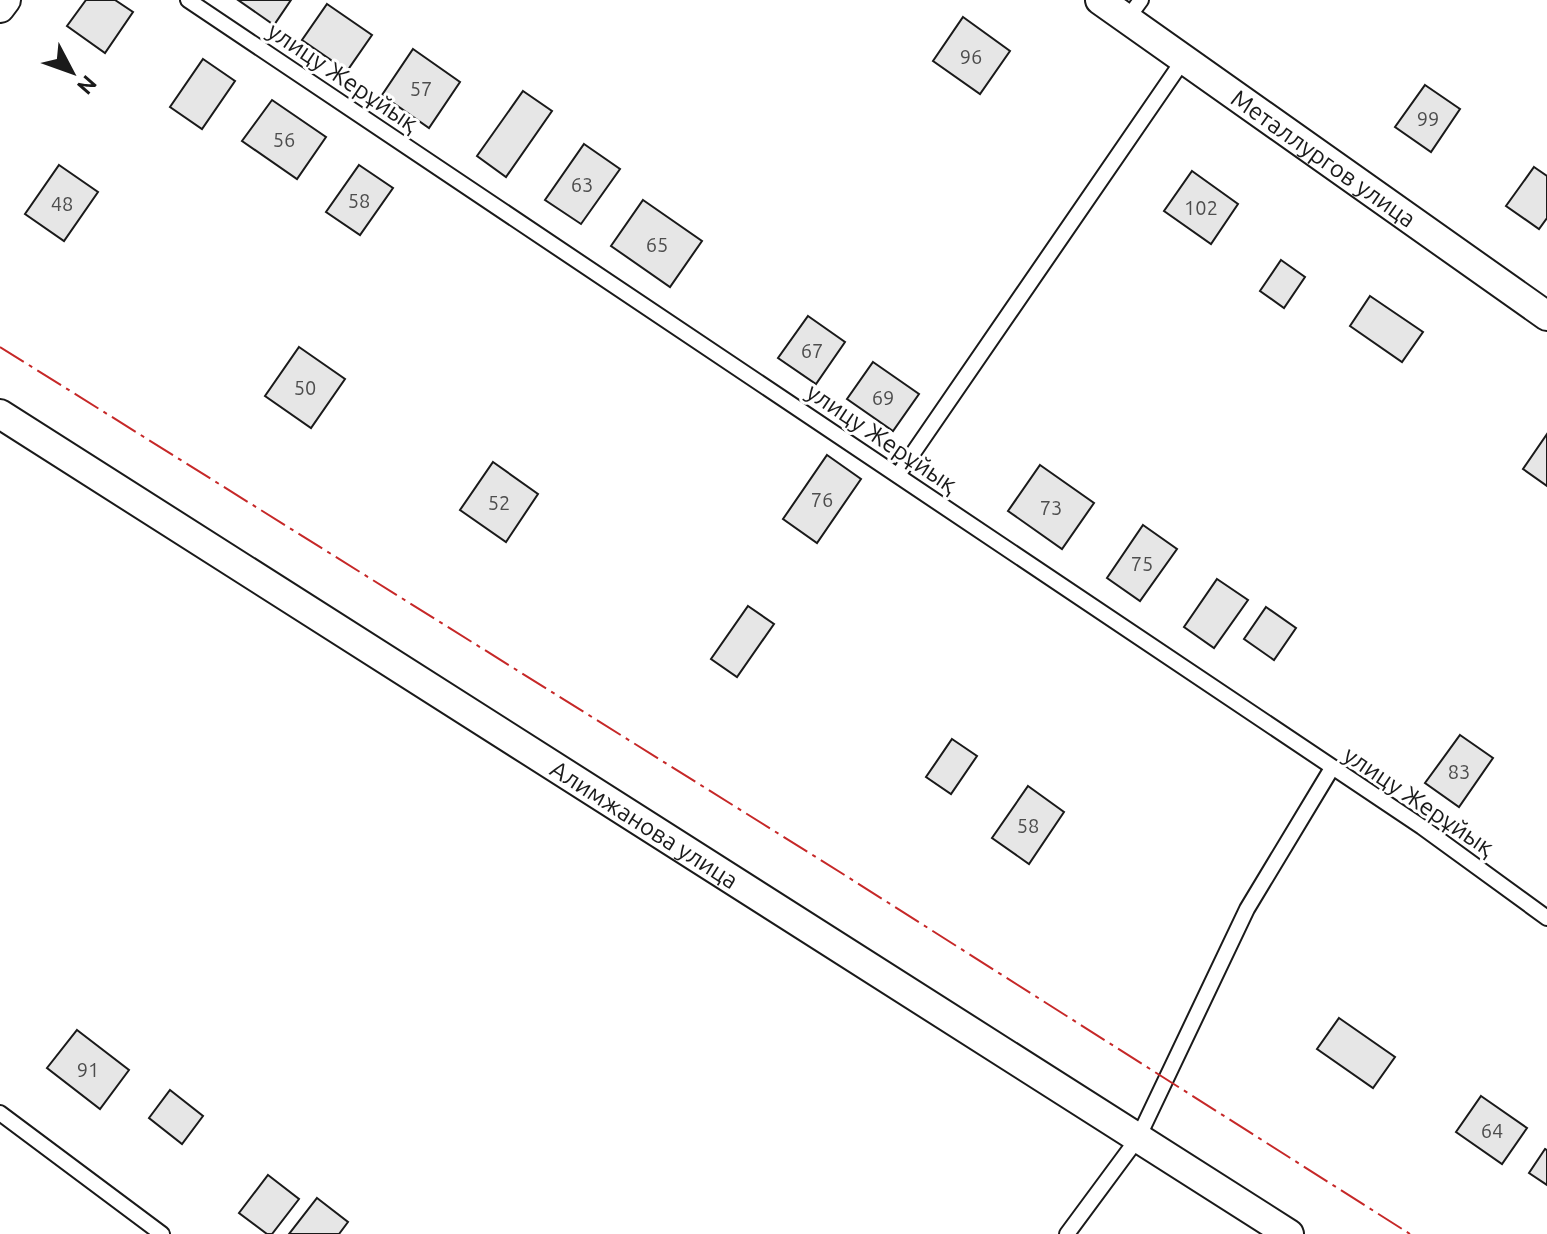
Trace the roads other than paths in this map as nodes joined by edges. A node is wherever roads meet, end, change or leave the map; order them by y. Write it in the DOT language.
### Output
graph roads {
  1 [pos="6,0"];
  2 [pos="188,0"];
  3 [pos="1100,0"];
  4 [pos="0,8"];
  5 [pos="1134,9"];
  6 [pos="1184,59"];
  7 [pos="1547,316"];
  8 [pos="0,414"];
  9 [pos="898,475"];
  10 [pos="1332,768"];
  11 [pos="1547,918"];
  12 [pos="0,1113"];
  13 [pos="1138,1138"];
  14 [pos="162,1234"];
  15 [pos="1067,1234"];
  16 [pos="1289,1234"];
  1 -- 4 [label="street"];
  2 -- 9 [label="lane, улицу Жерұйық"];
  3 -- 5 [label="street, Металлургов улица"];
  5 -- 6 [label="street, Металлургов улица"];
  6 -- 7 [label="street, Металлургов улица"];
  6 -- 9 [label="lane"];
  8 -- 13 [label="street, Алимжанова улица"];
  9 -- 10 [label="lane, улицу Жерұйық"];
  10 -- 11 [label="lane, улицу Жерұйық"];
  10 -- 13 [label="lane"];
  12 -- 14 [label="lane"];
  13 -- 15 [label="lane"];
  13 -- 16 [label="street, Алимжанова улица"];
}
